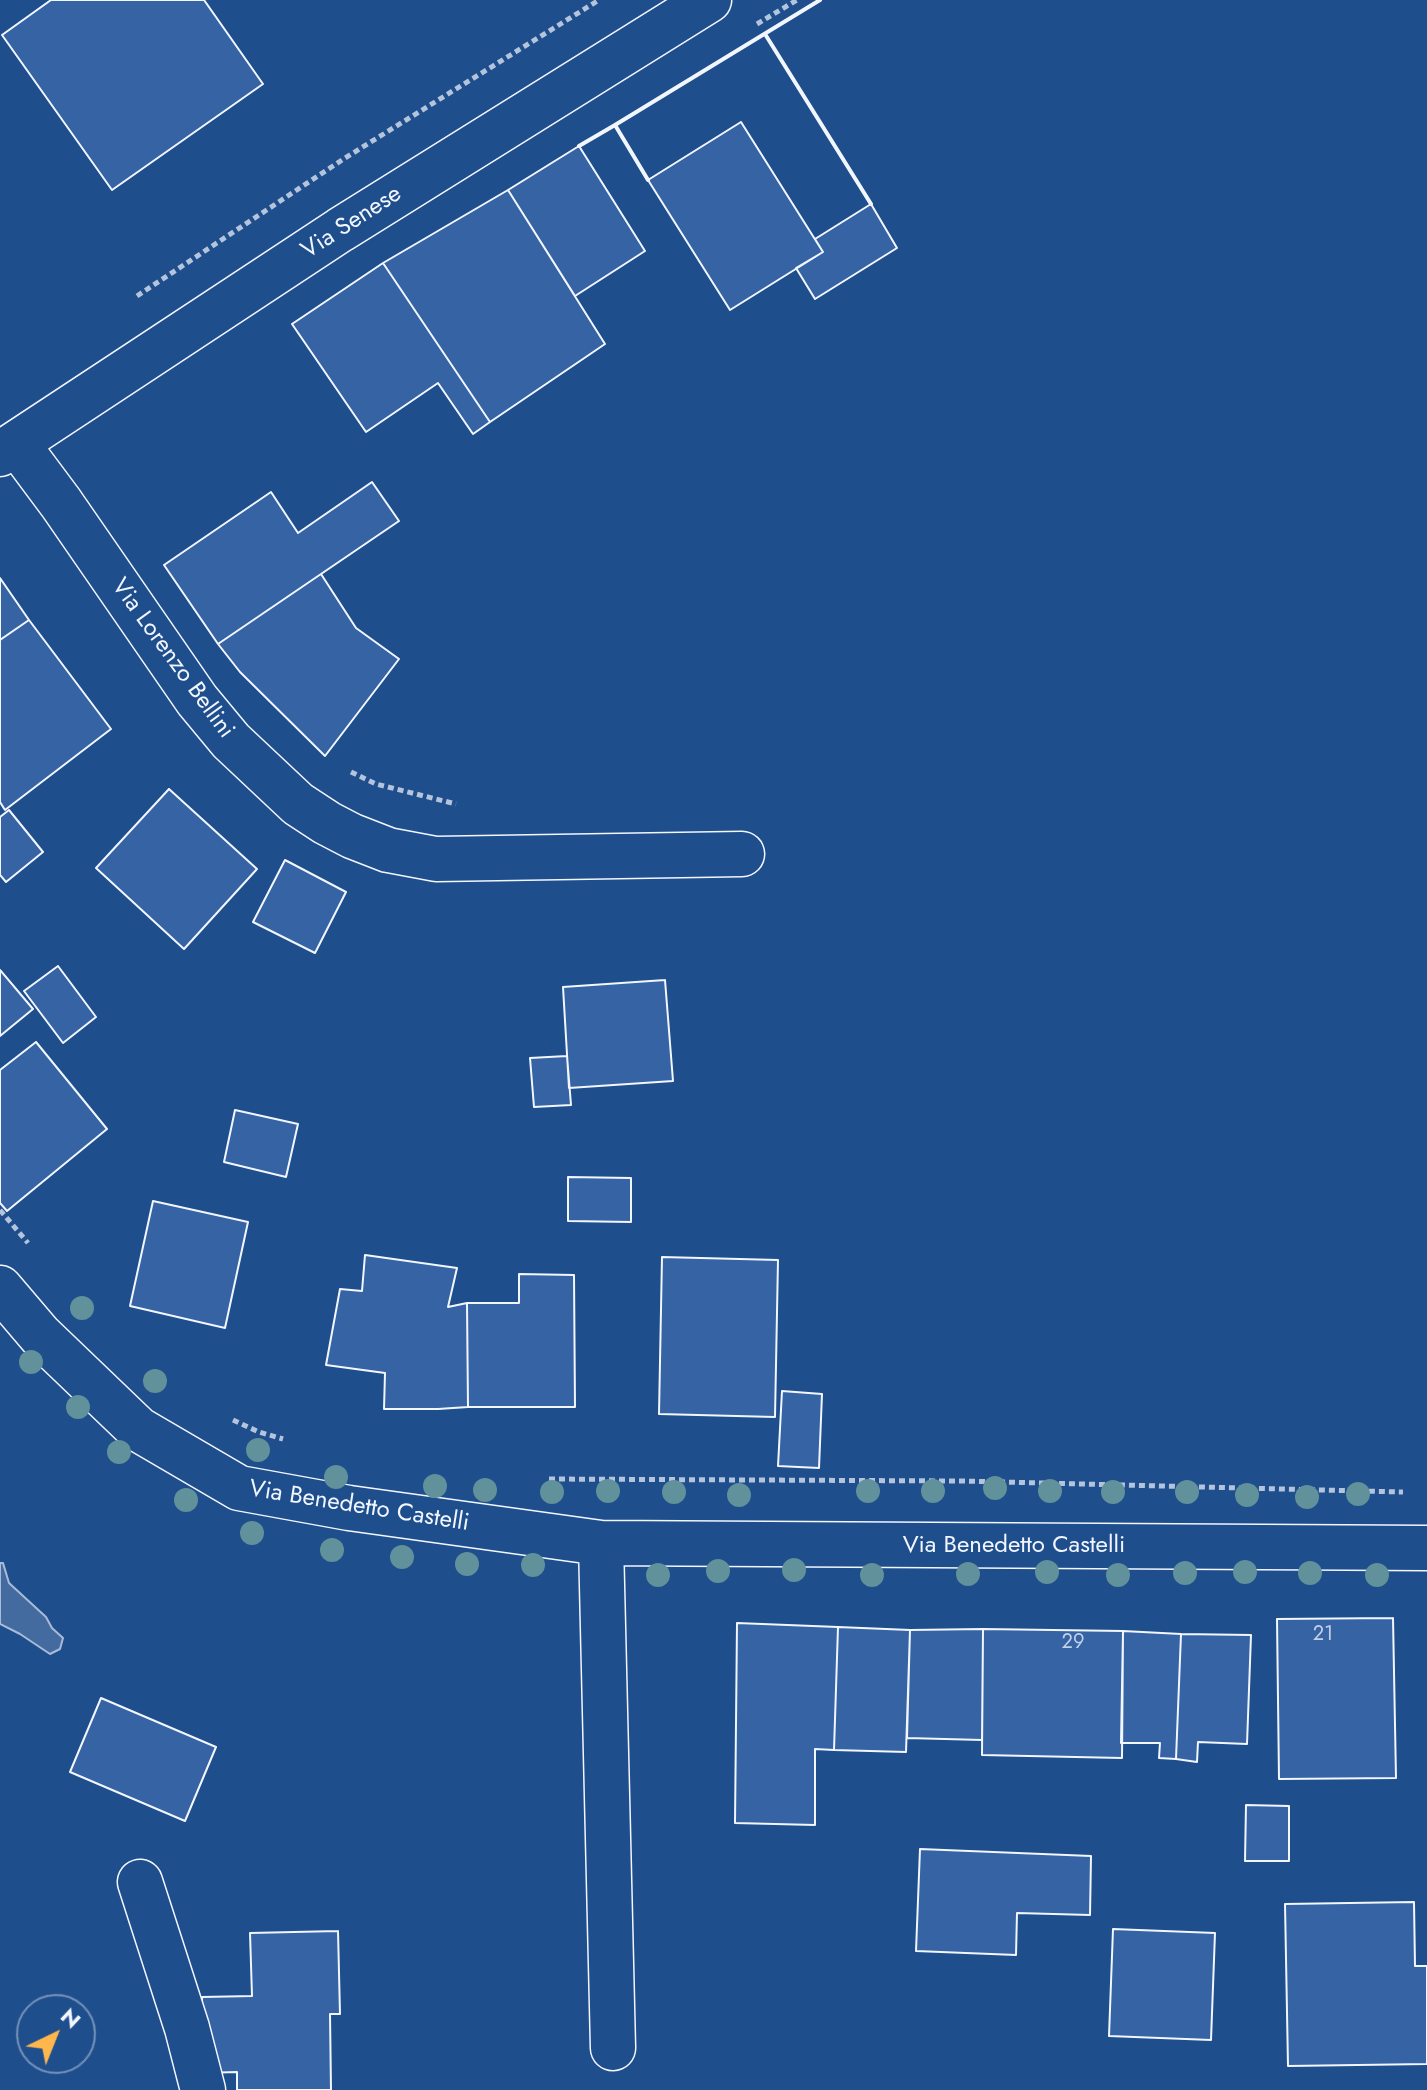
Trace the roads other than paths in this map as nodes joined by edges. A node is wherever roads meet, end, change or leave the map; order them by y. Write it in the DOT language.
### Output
graph roads {
  1 [pos="709,0"];
  2 [pos="8,449"];
  3 [pos="742,854"];
  4 [pos="0,1288"];
  5 [pos="601,1543"];
  6 [pos="1427,1548"];
  7 [pos="140,1882"];
  8 [pos="613,2048"];
  9 [pos="203,2090"];
  1 -- 2 [label="street, Via Senese"];
  2 -- 3 [label="street, Via Lorenzo Bellini"];
  4 -- 5 [label="street, Via Benedetto Castelli"];
  5 -- 6 [label="street, Via Benedetto Castelli"];
  5 -- 8 [label="street"];
  7 -- 9 [label="street"];
}
